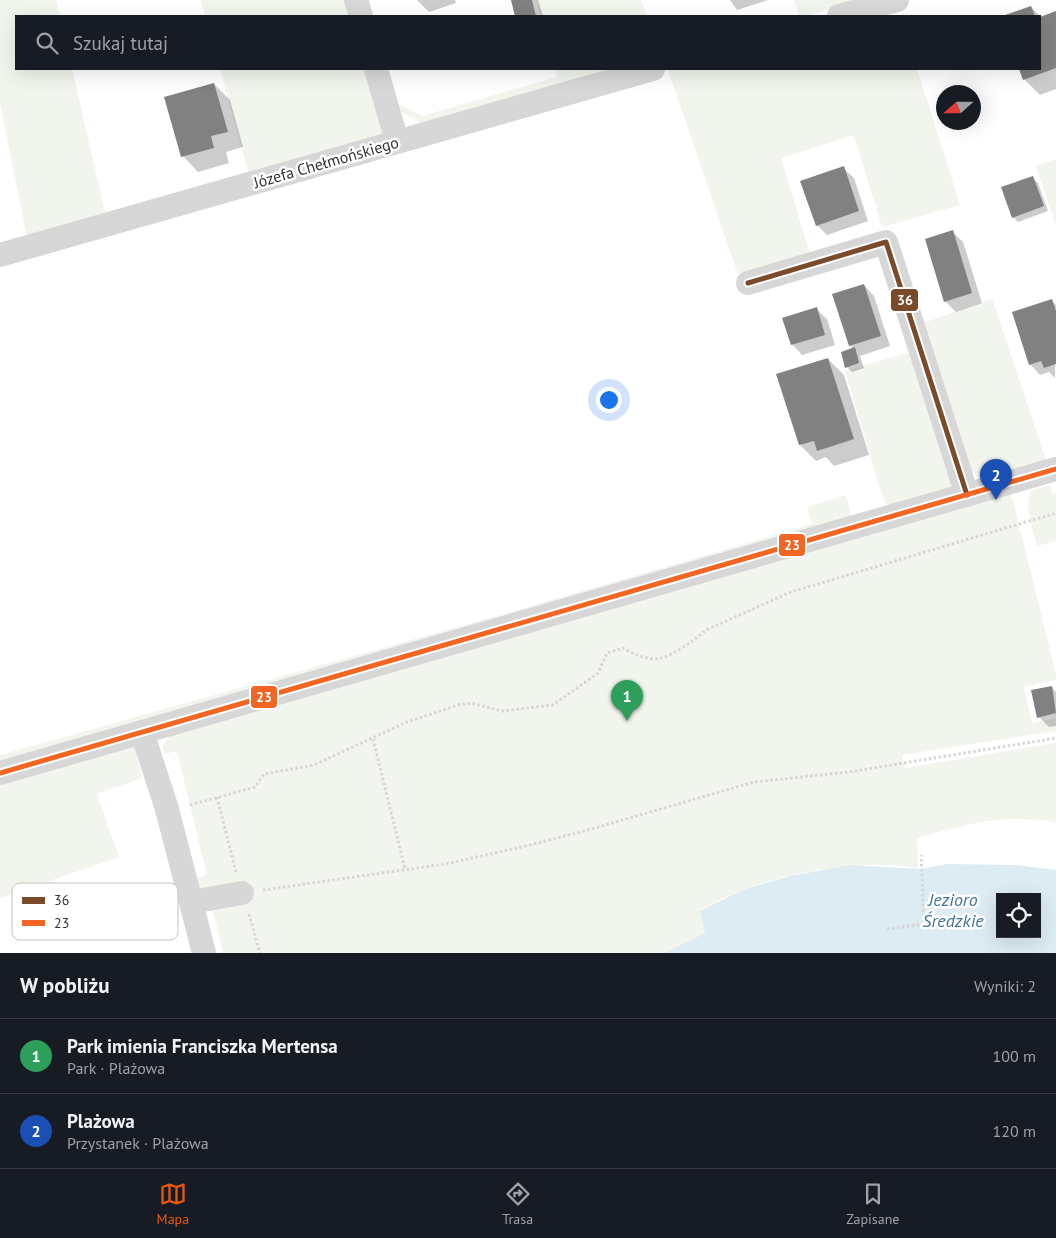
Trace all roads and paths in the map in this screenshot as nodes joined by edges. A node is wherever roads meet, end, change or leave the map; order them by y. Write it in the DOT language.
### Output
graph roads {
  1 [pos="356,0"];
  2 [pos="897,0"];
  3 [pos="361,15"];
  4 [pos="843,15"];
  5 [pos="376,70"];
  6 [pos="649,70"];
  7 [pos="397,141"];
  8 [pos="0,255"];
  9 [pos="748,283"];
  10 [pos="1056,469"];
  11 [pos="967,496"];
  12 [pos="1056,512"];
  13 [pos="142,732"];
  14 [pos="1056,738"];
  15 [pos="373,739"];
  16 [pos="0,773"];
  17 [pos="217,798"];
  18 [pos="167,809"];
  19 [pos="921,856"];
  20 [pos="405,869"];
  21 [pos="242,893"];
  22 [pos="192,902"];
  23 [pos="887,929"];
  24 [pos="204,953"];
  25 [pos="260,953"];
  1 -- 3 [label="street"];
  2 -- 4 [label="street"];
  5 -- 7 [label="street"];
  6 -- 7 [label="street, Józefa Chełmońskiego"];
  7 -- 8 [label="street, Józefa Chełmońskiego"];
  9 -- 11 [label="street"];
  10 -- 11 [label="street"];
  11 -- 13 [label="street"];
  12 -- 15 [label="path"];
  13 -- 16 [label="street"];
  13 -- 18 [label="street"];
  14 -- 20 [label="path"];
  15 -- 17 [label="path"];
  15 -- 20 [label="path"];
  17 -- 18 [label="path"];
  17 -- 21 [label="path"];
  18 -- 22 [label="street"];
  19 -- 23 [label="path"];
  20 -- 21 [label="path"];
  21 -- 22 [label="street"];
  21 -- 25 [label="path"];
  22 -- 24 [label="street"];
}
